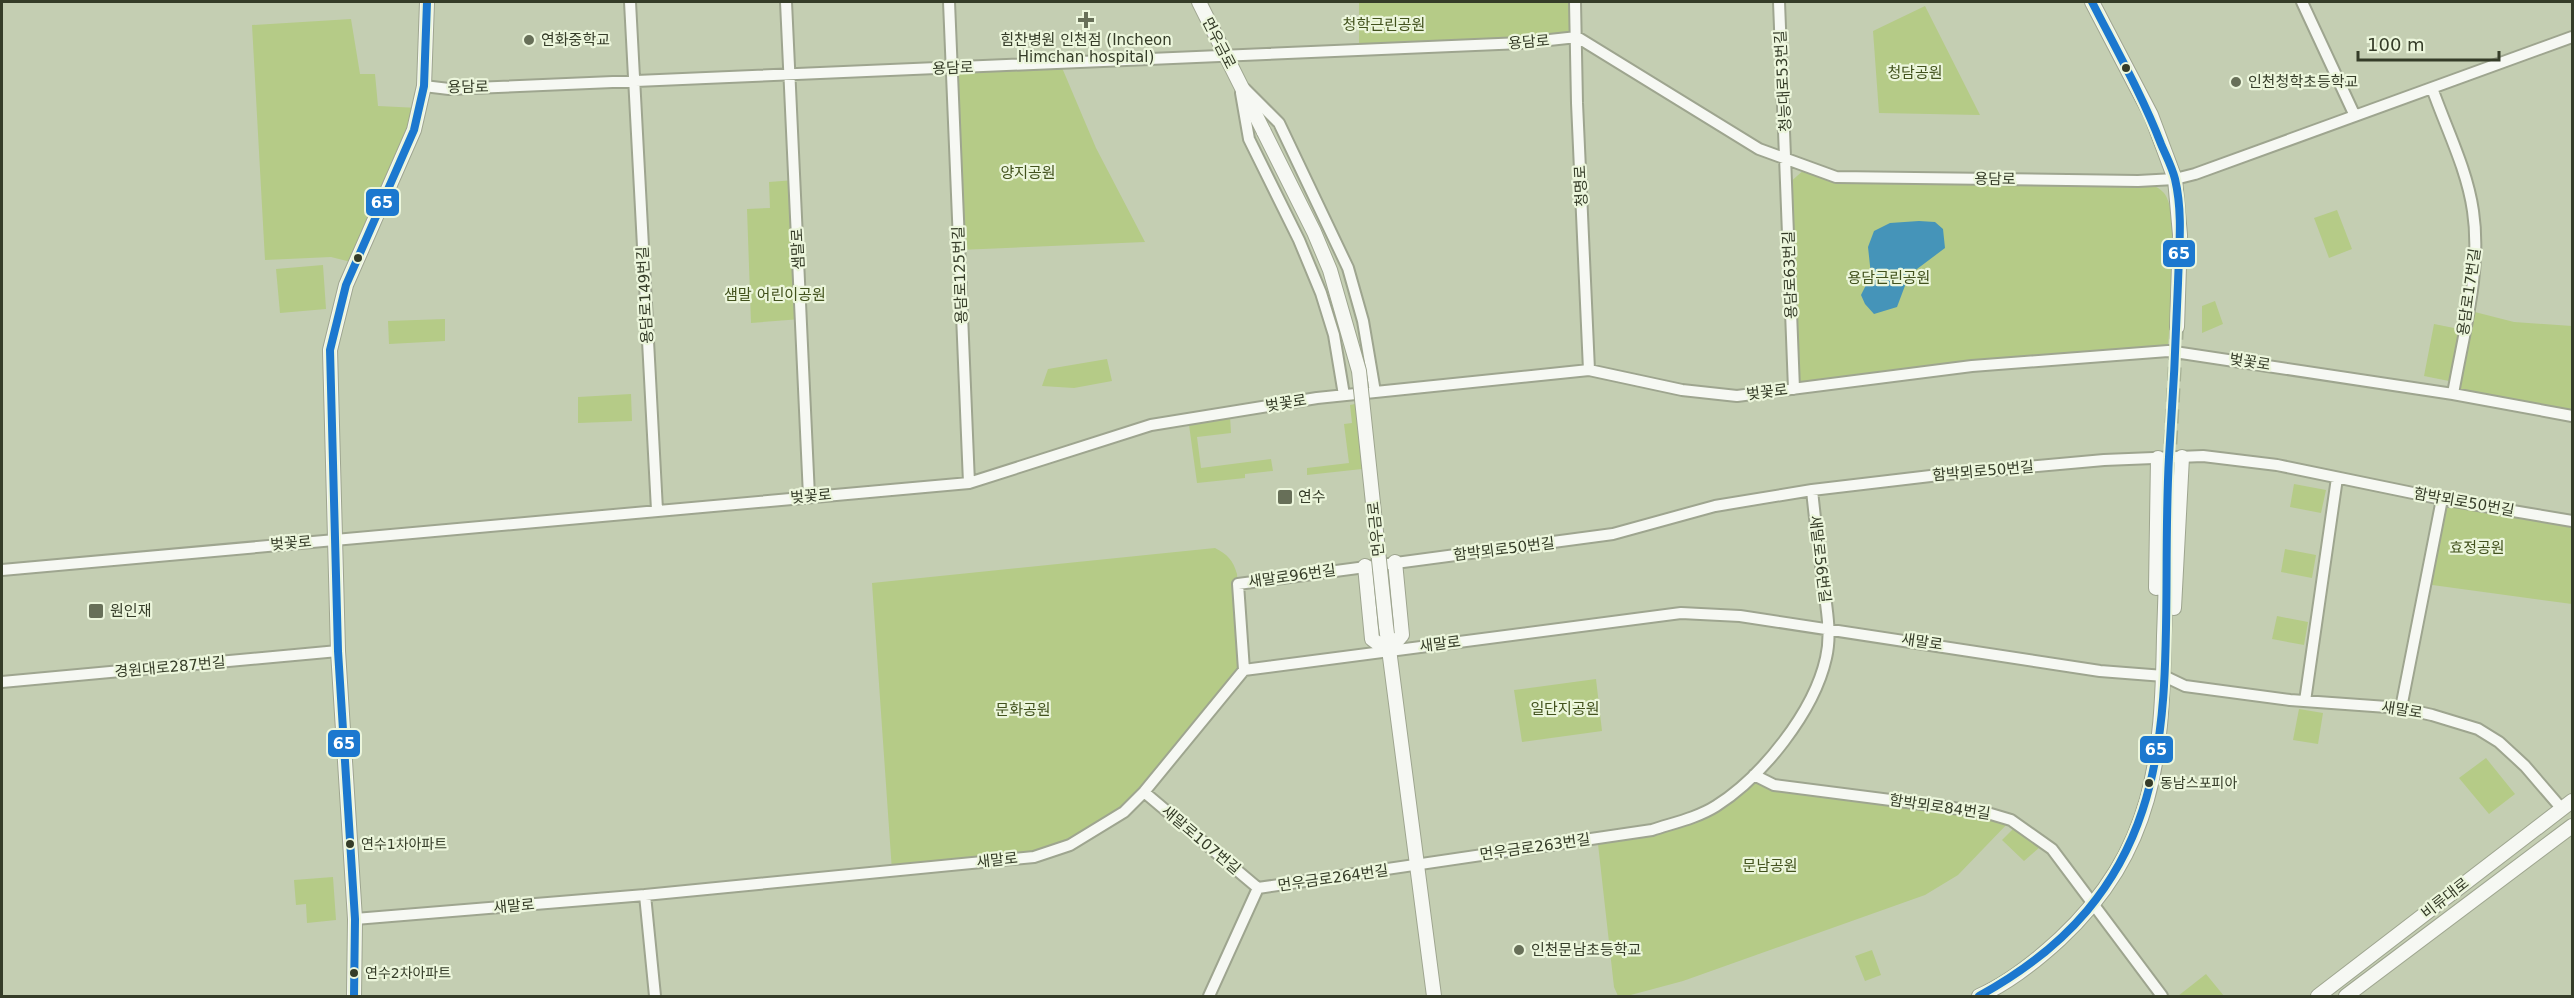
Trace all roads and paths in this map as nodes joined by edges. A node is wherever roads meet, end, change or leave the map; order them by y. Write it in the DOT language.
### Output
graph roads {
  1 [pos="427,2"];
  2 [pos="630,2"];
  3 [pos="786,2"];
  4 [pos="949,2"];
  5 [pos="1199,2"];
  6 [pos="1575,2"];
  7 [pos="1779,2"];
  8 [pos="2092,2"];
  9 [pos="2302,2"];
  10 [pos="1577,37"];
  11 [pos="2572,37"];
  12 [pos="1227,57"];
  13 [pos="952,68"];
  14 [pos="790,74"];
  15 [pos="634,81"];
  16 [pos="1240,84"];
  17 [pos="424,86"];
  18 [pos="2432,88"];
  19 [pos="2355,116"];
  20 [pos="1787,161"];
  21 [pos="2175,179"];
  22 [pos="2177,327"];
  23 [pos="1589,370"];
  24 [pos="1794,389"];
  25 [pos="1375,392"];
  26 [pos="2453,393"];
  27 [pos="1344,395"];
  28 [pos="2572,416"];
  29 [pos="2182,457"];
  30 [pos="2158,458"];
  31 [pos="2337,478"];
  32 [pos="969,483"];
  33 [pos="2168,486"];
  34 [pos="1812,490"];
  35 [pos="809,496"];
  36 [pos="2442,499"];
  37 [pos="657,510"];
  38 [pos="2572,521"];
  39 [pos="334,539"];
  40 [pos="1395,562"];
  41 [pos="1365,566"];
  42 [pos="2,570"];
  43 [pos="1829,629"];
  44 [pos="338,651"];
  45 [pos="1388,651"];
  46 [pos="1244,670"];
  47 [pos="2164,676"];
  48 [pos="2,682"];
  49 [pos="2305,701"];
  50 [pos="2401,708"];
  51 [pos="1754,775"];
  52 [pos="1144,792"];
  53 [pos="2567,805"];
  54 [pos="2572,826"];
  55 [pos="1417,866"];
  56 [pos="1258,888"];
  57 [pos="645,895"];
  58 [pos="2091,905"];
  59 [pos="355,920"];
  60 [pos="354,996"];
  61 [pos="655,996"];
  62 [pos="1209,996"];
  63 [pos="1434,996"];
  64 [pos="1979,996"];
  65 [pos="2162,996"];
  66 [pos="2318,996"];
  67 [pos="2346,996"];
  1 -- 17 [label="main road"];
  2 -- 15 [label="street, 용담로149번길"];
  3 -- 14 [label="street, 샘말로"];
  4 -- 13 [label="street, 용담로125번길"];
  5 -- 12 [label="main road, 먼우금로"];
  6 -- 10 [label="street, 청명로"];
  7 -- 20 [label="street, 청능대로53번길"];
  8 -- 21 [label="main road"];
  9 -- 19 [label="street"];
  10 -- 12 [label="street, 용담로"];
  10 -- 20 [label="street, 용담로"];
  10 -- 23 [label="street, 청명로"];
  11 -- 18 [label="street, 용담로"];
  12 -- 13 [label="street, 용담로"];
  12 -- 16 [label="main road, 먼우금로"];
  13 -- 14 [label="street, 용담로"];
  13 -- 32 [label="street, 용담로125번길"];
  14 -- 15 [label="street, 용담로"];
  14 -- 35 [label="street, 샘말로"];
  15 -- 17 [label="street, 용담로"];
  15 -- 37 [label="street, 용담로149번길"];
  16 -- 25 [label="street, 먼우금로"];
  16 -- 27 [label="street, 먼우금로"];
  16 -- 45 [label="main road, 먼우금로, bridge"];
  17 -- 39 [label="main road"];
  18 -- 19 [label="street, 용담로"];
  18 -- 26 [label="street, 용담로17번길"];
  19 -- 21 [label="street, 용담로"];
  20 -- 21 [label="street, 용담로"];
  20 -- 24 [label="street, 용담로63번길"];
  21 -- 22 [label="main road"];
  23 -- 24 [label="street, 벚꽃로"];
  23 -- 25 [label="street, 벚꽃로"];
  24 -- 26 [label="street, 벚꽃로"];
  25 -- 27 [label="street, 벚꽃로"];
  26 -- 28 [label="street, 벚꽃로"];
  27 -- 32 [label="street, 벚꽃로"];
  29 -- 30 [label="street, 함박뫼로50번길"];
  29 -- 31 [label="street, 함박뫼로50번길"];
  29 -- 47 [label="main road"];
  30 -- 34 [label="street, 함박뫼로50번길"];
  30 -- 47 [label="main road"];
  31 -- 36 [label="street, 함박뫼로50번길"];
  31 -- 49 [label="street"];
  32 -- 35 [label="street, 벚꽃로"];
  33 -- 47 [label="main road"];
  34 -- 40 [label="street, 함박뫼로50번길"];
  34 -- 43 [label="street, 새말로56번길"];
  35 -- 37 [label="street, 벚꽃로"];
  36 -- 38 [label="street, 함박뫼로50번길"];
  36 -- 50 [label="street"];
  37 -- 39 [label="street, 벚꽃로"];
  39 -- 42 [label="street, 벚꽃로"];
  39 -- 44 [label="main road"];
  40 -- 41 [label="street, 새말로96번길"];
  40 -- 45 [label="main road"];
  41 -- 45 [label="main road"];
  41 -- 46 [label="street, 새말로96번길"];
  43 -- 45 [label="street, 새말로"];
  43 -- 47 [label="street, 새말로"];
  43 -- 51 [label="street, 새말로56번길"];
  44 -- 48 [label="street, 경원대로287번길"];
  44 -- 59 [label="main road"];
  45 -- 46 [label="street, 새말로"];
  45 -- 55 [label="main road, 먼우금로"];
  46 -- 52 [label="street, 새말로"];
  47 -- 49 [label="street, 새말로"];
  47 -- 58 [label="main road"];
  49 -- 50 [label="street, 새말로"];
  50 -- 53 [label="street, 새말로"];
  51 -- 55 [label="street, 먼우금로263번길"];
  51 -- 58 [label="street, 함박뫼로84번길"];
  52 -- 56 [label="street, 새말로107번길"];
  52 -- 57 [label="street, 새말로"];
  53 -- 66 [label="main road, 비류대로"];
  54 -- 67 [label="main road, 비류대로"];
  55 -- 56 [label="street, 먼우금로264번길"];
  55 -- 63 [label="main road, 먼우금로"];
  56 -- 62 [label="street, 먼우금로264번길"];
  57 -- 59 [label="street, 새말로"];
  57 -- 61 [label="street"];
  58 -- 64 [label="main road"];
  58 -- 65 [label="street, 함박뫼로84번길"];
  59 -- 60 [label="main road"];
}
